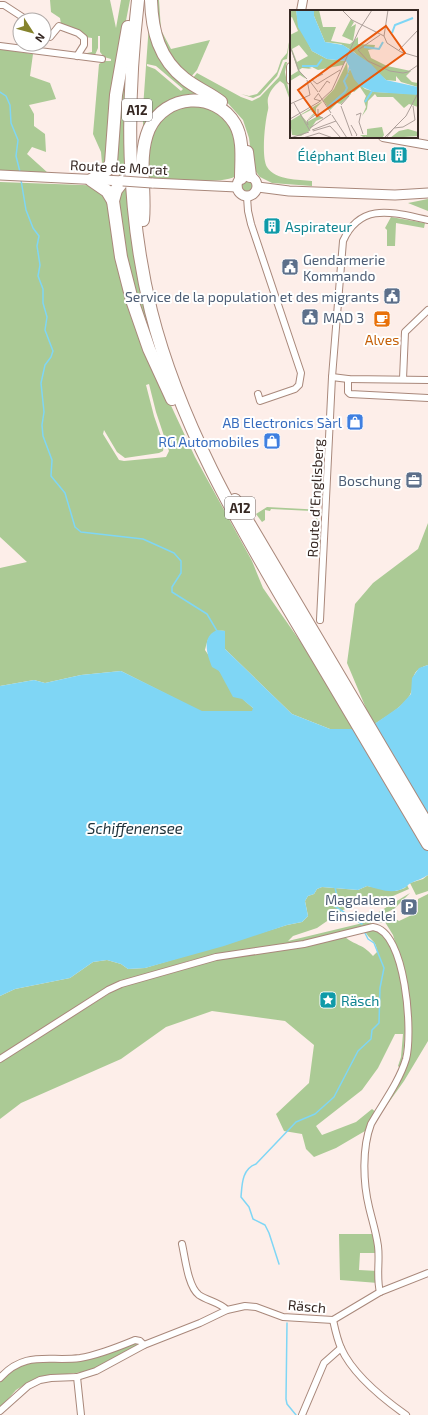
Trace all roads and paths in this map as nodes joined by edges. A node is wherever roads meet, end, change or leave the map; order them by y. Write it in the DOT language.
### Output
graph roads {
  1 [pos="134,0"];
  2 [pos="138,0"];
  3 [pos="146,0"];
  4 [pos="151,0"];
  5 [pos="303,0"];
  6 [pos="0,4"];
  7 [pos="301,10"];
  8 [pos="15,12"];
  9 [pos="52,35"];
  10 [pos="0,46"];
  11 [pos="77,56"];
  12 [pos="102,59"];
  13 [pos="393,138"];
  14 [pos="428,144"];
  15 [pos="0,175"];
  16 [pos="91,180"];
  17 [pos="243,180"];
  18 [pos="123,181"];
  19 [pos="258,187"];
  20 [pos="428,193"];
  21 [pos="247,197"];
  22 [pos="113,200"];
  23 [pos="143,220"];
  24 [pos="428,220"];
  25 [pos="428,310"];
  26 [pos="332,377"];
  27 [pos="348,379"];
  28 [pos="403,379"];
  29 [pos="428,380"];
  30 [pos="258,394"];
  31 [pos="428,398"];
  32 [pos="218,484"];
  33 [pos="320,620"];
  34 [pos="352,706"];
  35 [pos="428,826"];
  36 [pos="428,844"];
  37 [pos="0,1059"];
  38 [pos="182,1244"];
  39 [pos="428,1273"];
  40 [pos="380,1292"];
  41 [pos="227,1310"];
  42 [pos="333,1320"];
  43 [pos="144,1345"];
  44 [pos="341,1348"];
  45 [pos="77,1377"];
  46 [pos="0,1378"];
  47 [pos="0,1411"];
  48 [pos="81,1415"];
  49 [pos="302,1415"];
  50 [pos="406,1415"];
  1 -- 16 [label="highway"];
  2 -- 32 [label="highway, A12"];
  3 -- 23 [label="highway, A12"];
  4 -- 17 [label="highway"];
  5 -- 7 [label="street"];
  6 -- 8 [label="street"];
  9 -- 11 [label="street"];
  10 -- 11 [label="street"];
  11 -- 12 [label="street"];
  13 -- 14 [label="street"];
  15 -- 16 [label="main road, Route de Morat"];
  16 -- 18 [label="main road, Route de Morat"];
  16 -- 22 [label="highway"];
  17 -- 18 [label="main road, Route de Morat, bridge"];
  17 -- 19 [label="main road"];
  17 -- 21 [label="main road"];
  17 -- 23 [label="highway"];
  18 -- 22 [label="highway"];
  19 -- 20 [label="main road"];
  19 -- 21 [label="main road"];
  21 -- 30 [label="street"];
  22 -- 32 [label="highway"];
  23 -- 34 [label="highway, A12"];
  24 -- 26 [label="street, Route d'Englisberg"];
  25 -- 28 [label="street"];
  26 -- 27 [label="street"];
  26 -- 33 [label="street, Route d'Englisberg"];
  27 -- 28 [label="street"];
  27 -- 31 [label="street"];
  28 -- 29 [label="street"];
  32 -- 34 [label="highway, A12"];
  34 -- 35 [label="highway, A12"];
  34 -- 36 [label="highway, A12"];
  37 -- 40 [label="street"];
  38 -- 41 [label="street"];
  39 -- 40 [label="street, Räsch"];
  40 -- 42 [label="street, Räsch"];
  41 -- 42 [label="street, Räsch"];
  41 -- 43 [label="street, Räsch"];
  42 -- 44 [label="street"];
  43 -- 45 [label="street, Räsch"];
  43 -- 46 [label="street"];
  44 -- 49 [label="street"];
  44 -- 50 [label="street"];
  45 -- 47 [label="street, Räsch"];
  45 -- 48 [label="street"];
}
